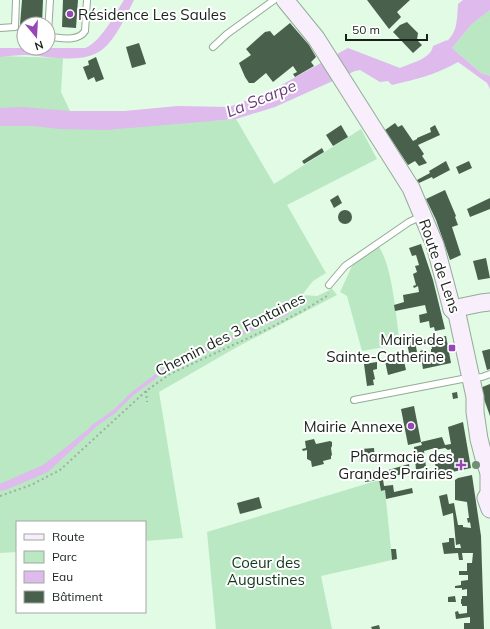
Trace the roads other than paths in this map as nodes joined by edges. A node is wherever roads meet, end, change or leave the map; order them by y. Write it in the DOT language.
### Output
graph roads {
  1 [pos="16,0"];
  2 [pos="50,0"];
  3 [pos="87,0"];
  4 [pos="274,0"];
  5 [pos="285,0"];
  6 [pos="0,28"];
  7 [pos="213,47"];
  8 [pos="423,216"];
  9 [pos="329,285"];
  10 [pos="486,303"];
  11 [pos="451,305"];
  12 [pos="490,374"];
  13 [pos="467,379"];
  14 [pos="354,400"];
  15 [pos="490,474"];
  16 [pos="490,498"];
  1 -- 6 [label="lane"];
  2 -- 3 [label="lane"];
  4 -- 7 [label="lane"];
  5 -- 8 [label="main road, Route de Lens"];
  8 -- 9 [label="lane"];
  8 -- 11 [label="main road, Route de Lens"];
  10 -- 11 [label="main road"];
  11 -- 13 [label="main road, Route de Lens"];
  12 -- 13 [label="lane"];
  13 -- 14 [label="lane"];
  13 -- 15 [label="main road, Route de Lens"];
  15 -- 16 [label="main road, Route de Lens"];
}
